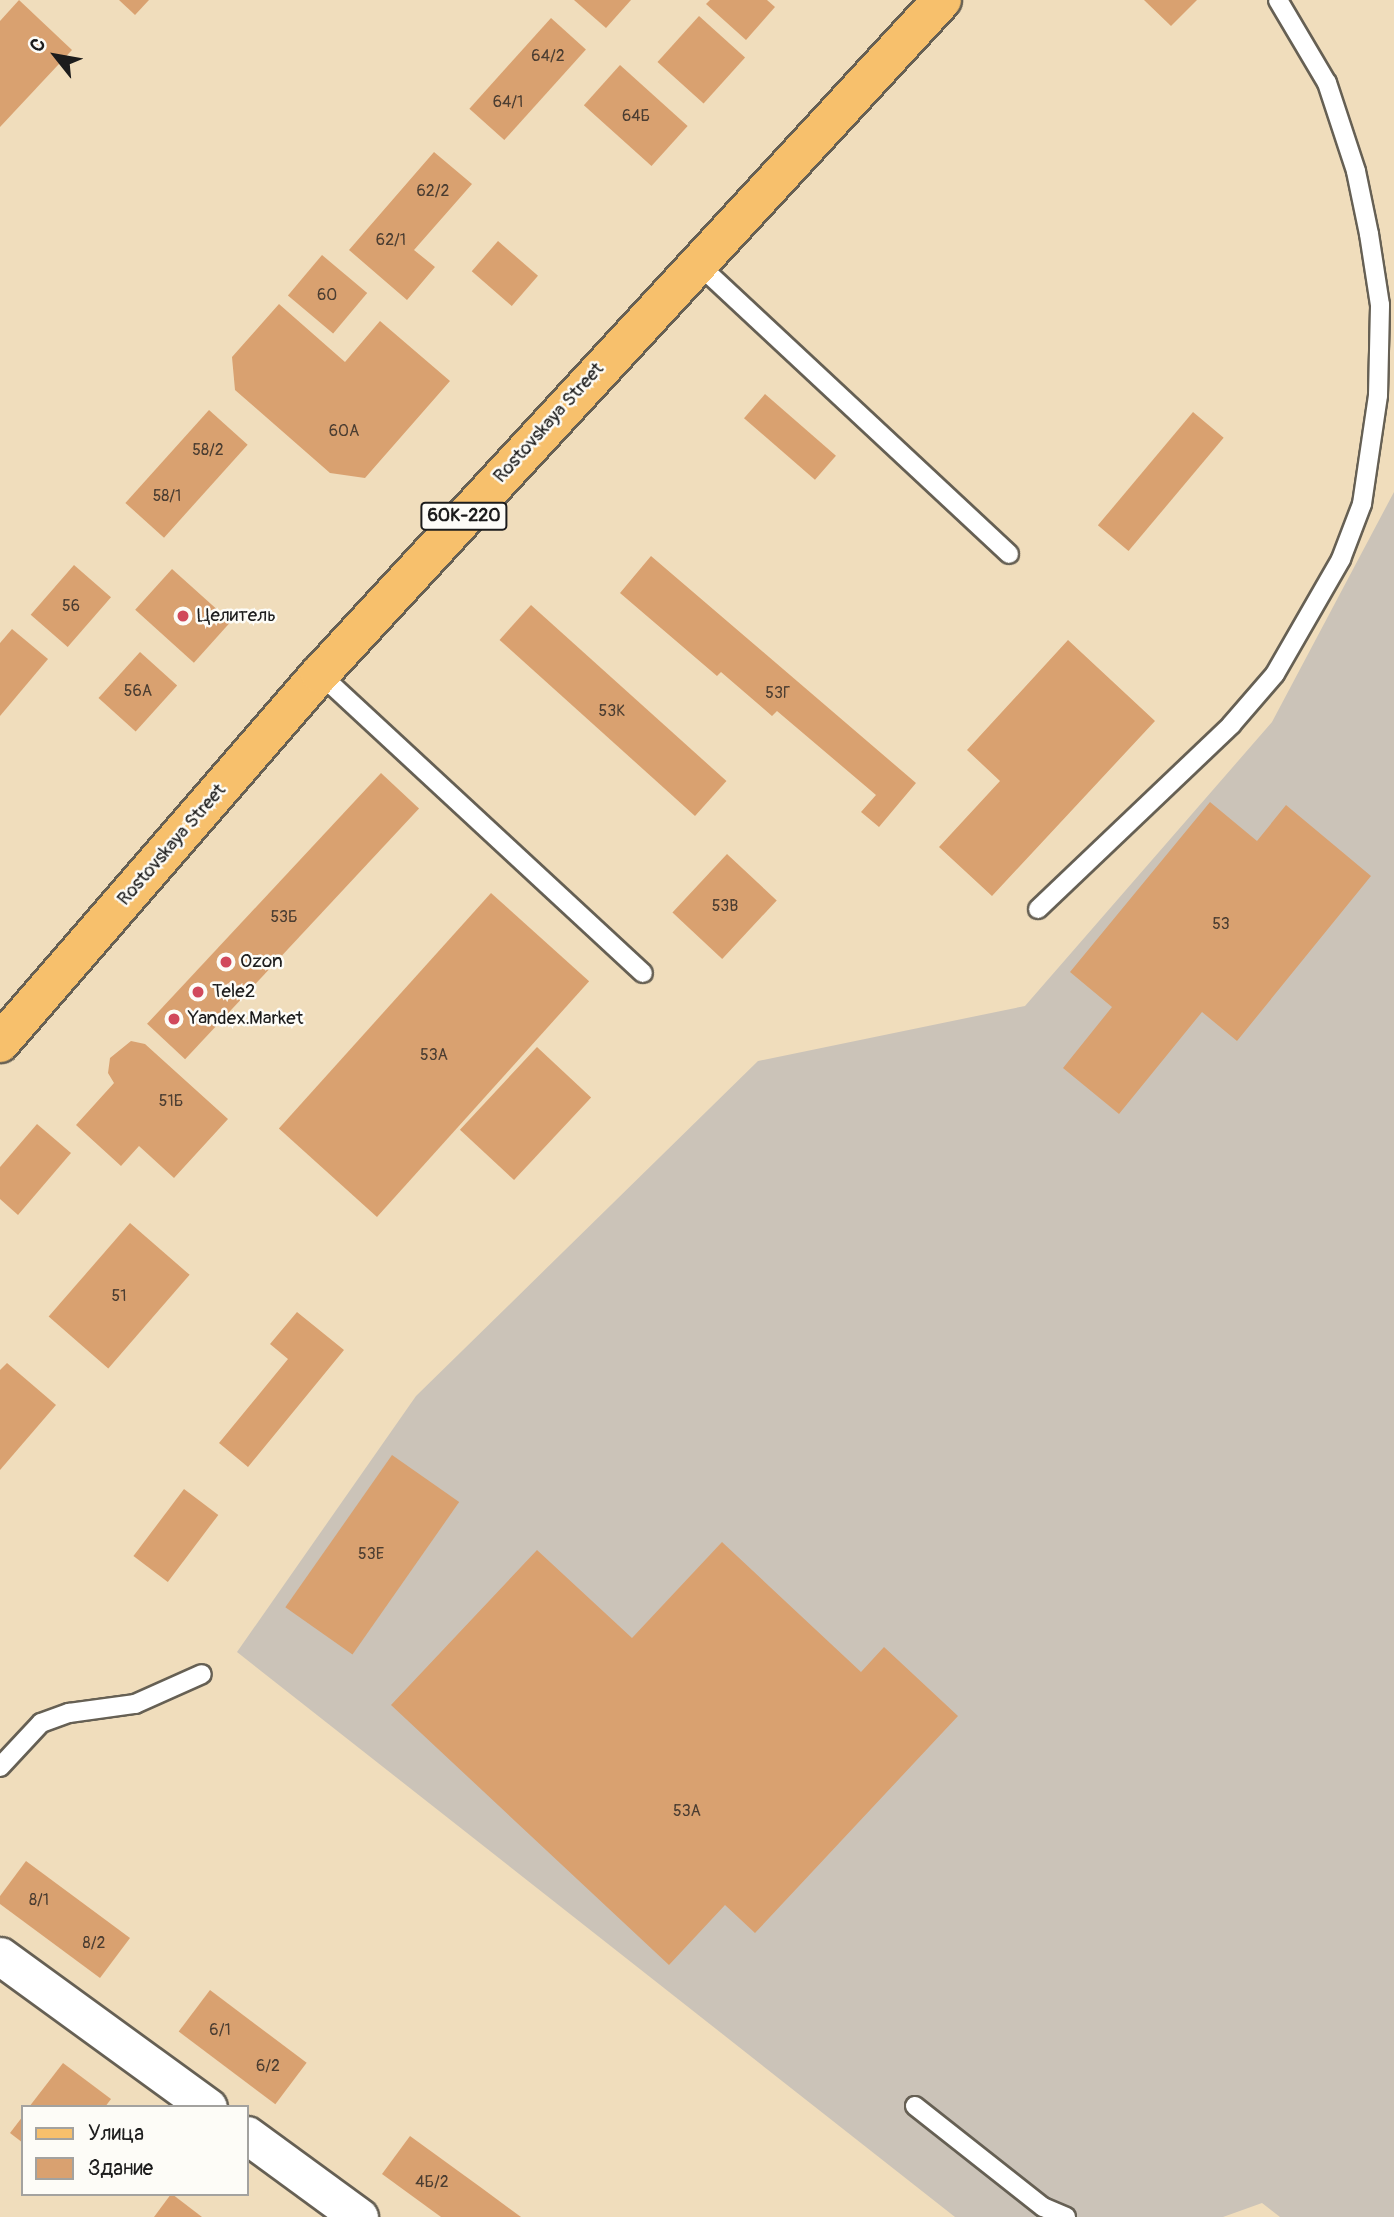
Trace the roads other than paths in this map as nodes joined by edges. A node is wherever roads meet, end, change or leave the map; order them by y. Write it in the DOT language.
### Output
graph roads {
  1 [pos="942,0"];
  2 [pos="1278,0"];
  3 [pos="696,262"];
  4 [pos="1387,311"];
  5 [pos="1009,554"];
  6 [pos="320,674"];
  7 [pos="1038,909"];
  8 [pos="643,973"];
  9 [pos="0,1043"];
  10 [pos="202,1674"];
  11 [pos="0,1767"];
  12 [pos="0,1956"];
  13 [pos="205,2105"];
  14 [pos="915,2106"];
  15 [pos="248,2136"];
  16 [pos="359,2217"];
  17 [pos="1066,2217"];
  1 -- 3 [label="main road, Rostovskaya Street / 60К-220"];
  2 -- 4 [label="lane"];
  3 -- 5 [label="lane"];
  3 -- 6 [label="main road, Rostovskaya Street / 60К-220"];
  4 -- 7 [label="lane"];
  6 -- 8 [label="lane"];
  6 -- 9 [label="main road, Rostovskaya Street / 60К-220"];
  10 -- 11 [label="lane"];
  12 -- 13 [label="street"];
  14 -- 17 [label="lane"];
  15 -- 16 [label="street"];
}
